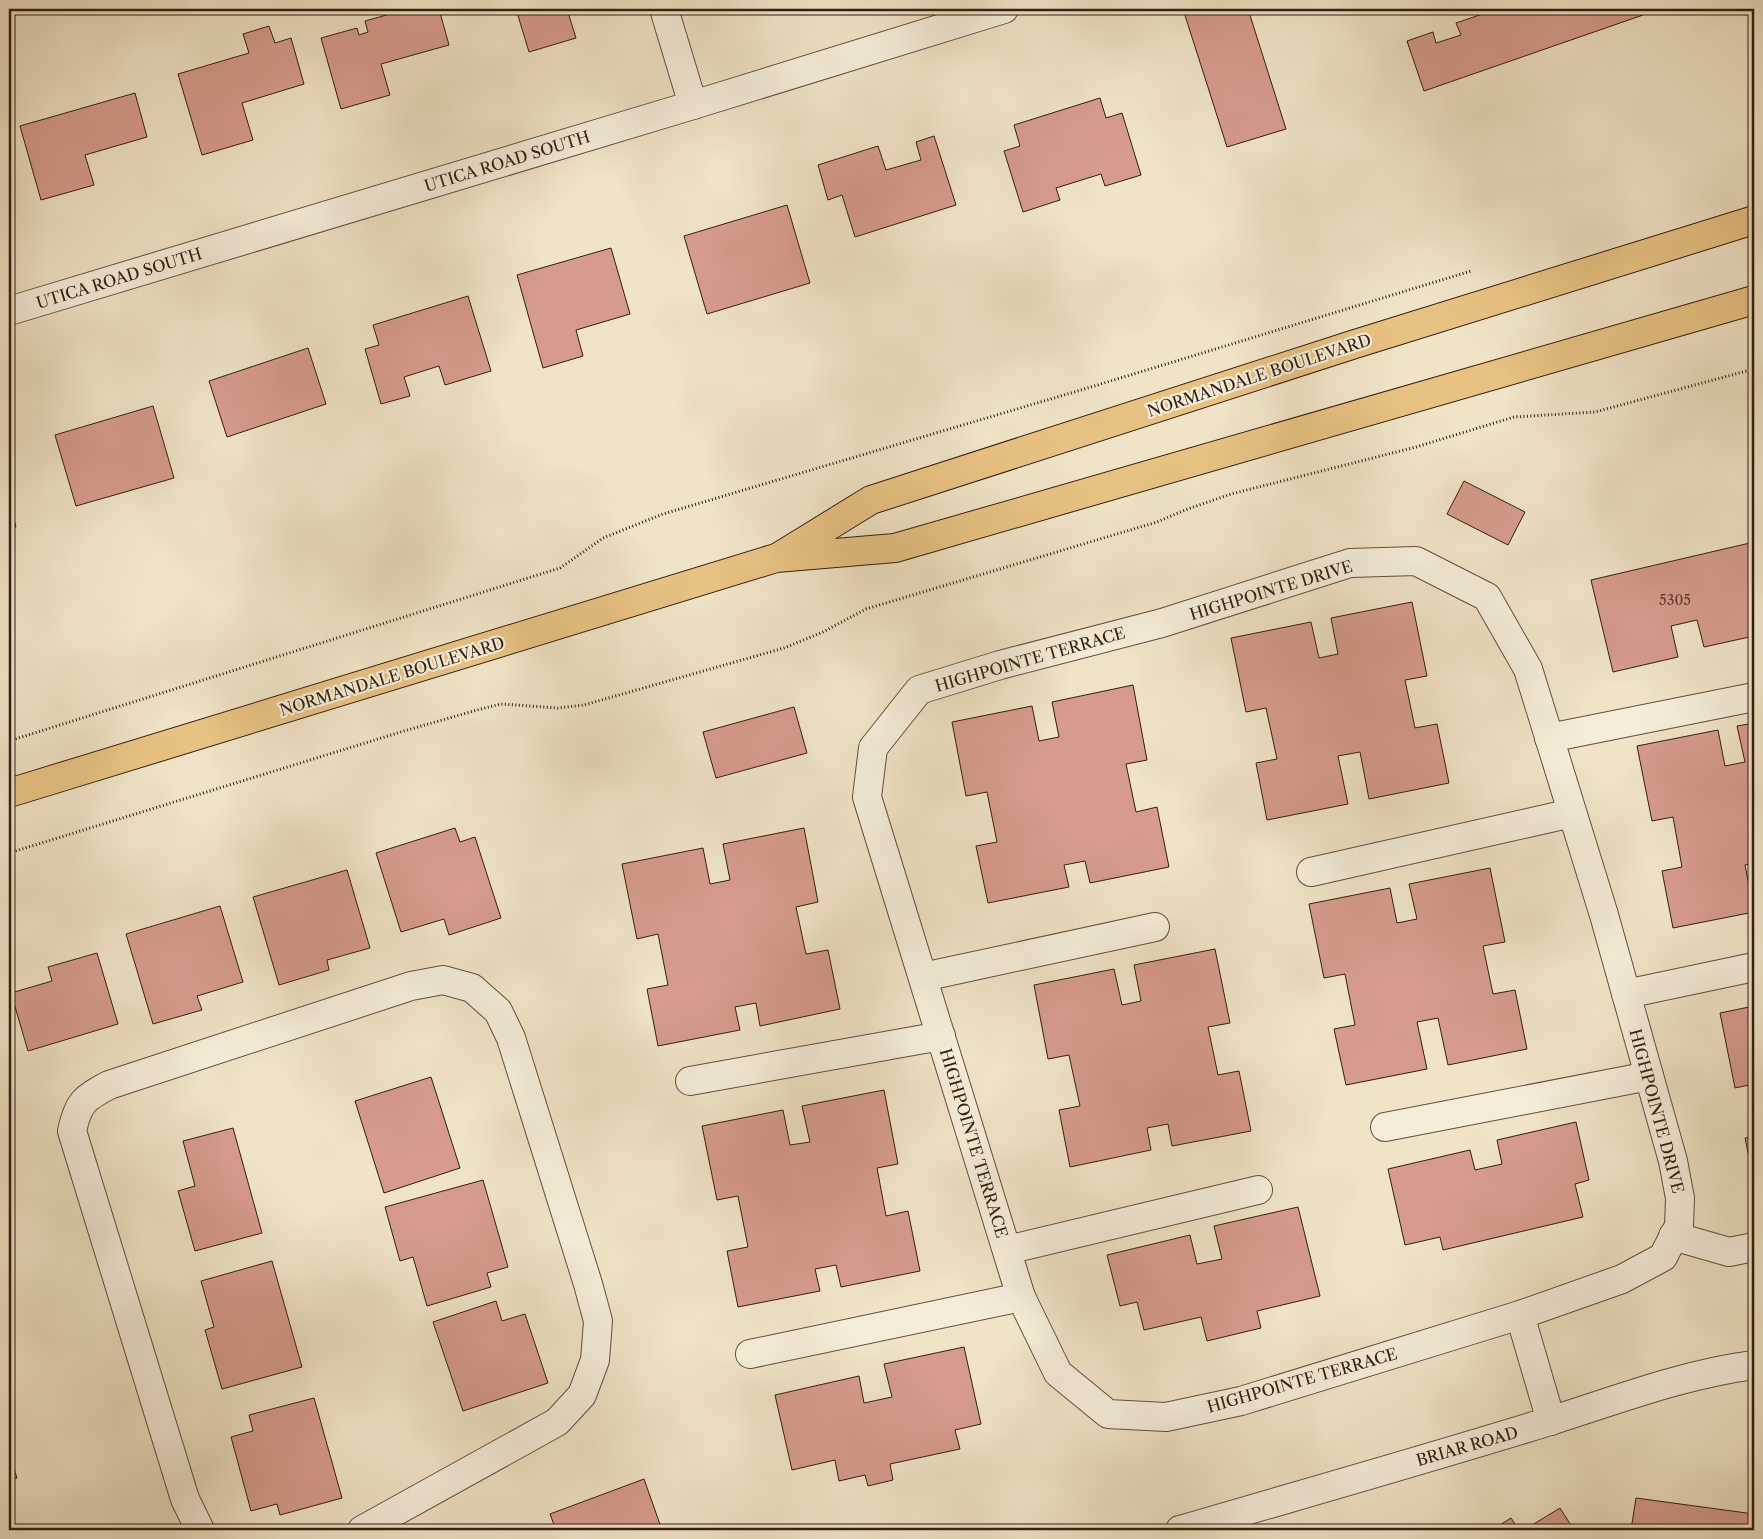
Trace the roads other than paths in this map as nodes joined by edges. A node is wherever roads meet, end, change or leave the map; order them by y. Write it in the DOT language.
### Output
graph roads {
  1 [pos="664,9"];
  2 [pos="1004,9"];
  3 [pos="693,105"];
  4 [pos="1754,220"];
  5 [pos="1754,300"];
  6 [pos="9,311"];
  7 [pos="776,558"];
  8 [pos="1162,623"];
  9 [pos="1754,697"];
  10 [pos="1549,738"];
  11 [pos="9,793"];
  12 [pos="1572,813"];
  13 [pos="1311,872"];
  14 [pos="1155,928"];
  15 [pos="1754,967"];
  16 [pos="923,977"];
  17 [pos="1626,994"];
  18 [pos="941,1036"];
  19 [pos="1649,1076"];
  20 [pos="690,1081"];
  21 [pos="1385,1127"];
  22 [pos="1258,1190"];
  23 [pos="1673,1236"];
  24 [pos="1754,1247"];
  25 [pos="1007,1250"];
  26 [pos="1021,1297"];
  27 [pos="1520,1315"];
  28 [pos="750,1354"];
  29 [pos="1754,1364"];
  30 [pos="1551,1421"];
  31 [pos="200,1530"];
  32 [pos="362,1530"];
  33 [pos="1180,1530"];
  1 -- 3 [label="street"];
  2 -- 3 [label="street, UTICA ROAD SOUTH"];
  3 -- 6 [label="street, UTICA ROAD SOUTH"];
  4 -- 7 [label="main road, NORMANDALE BOULEVARD"];
  5 -- 7 [label="main road, NORMANDALE BOULEVARD"];
  7 -- 11 [label="main road, NORMANDALE BOULEVARD"];
  8 -- 10 [label="street, HIGHPOINTE DRIVE"];
  8 -- 16 [label="street, HIGHPOINTE TERRACE"];
  9 -- 10 [label="street"];
  10 -- 12 [label="street, HIGHPOINTE DRIVE"];
  12 -- 13 [label="street"];
  12 -- 17 [label="street, HIGHPOINTE DRIVE"];
  14 -- 16 [label="street"];
  15 -- 17 [label="street"];
  16 -- 18 [label="street, HIGHPOINTE TERRACE"];
  17 -- 19 [label="street, HIGHPOINTE DRIVE"];
  18 -- 20 [label="street"];
  18 -- 25 [label="street, HIGHPOINTE TERRACE"];
  19 -- 21 [label="street"];
  19 -- 23 [label="street, HIGHPOINTE DRIVE"];
  22 -- 25 [label="street"];
  23 -- 24 [label="street"];
  23 -- 27 [label="street, HIGHPOINTE DRIVE"];
  25 -- 26 [label="street, HIGHPOINTE TERRACE"];
  26 -- 27 [label="street, HIGHPOINTE TERRACE"];
  26 -- 28 [label="street"];
  27 -- 30 [label="street"];
  29 -- 30 [label="street, BRIAR ROAD"];
  30 -- 33 [label="street, BRIAR ROAD"];
  31 -- 32 [label="street"];
}
